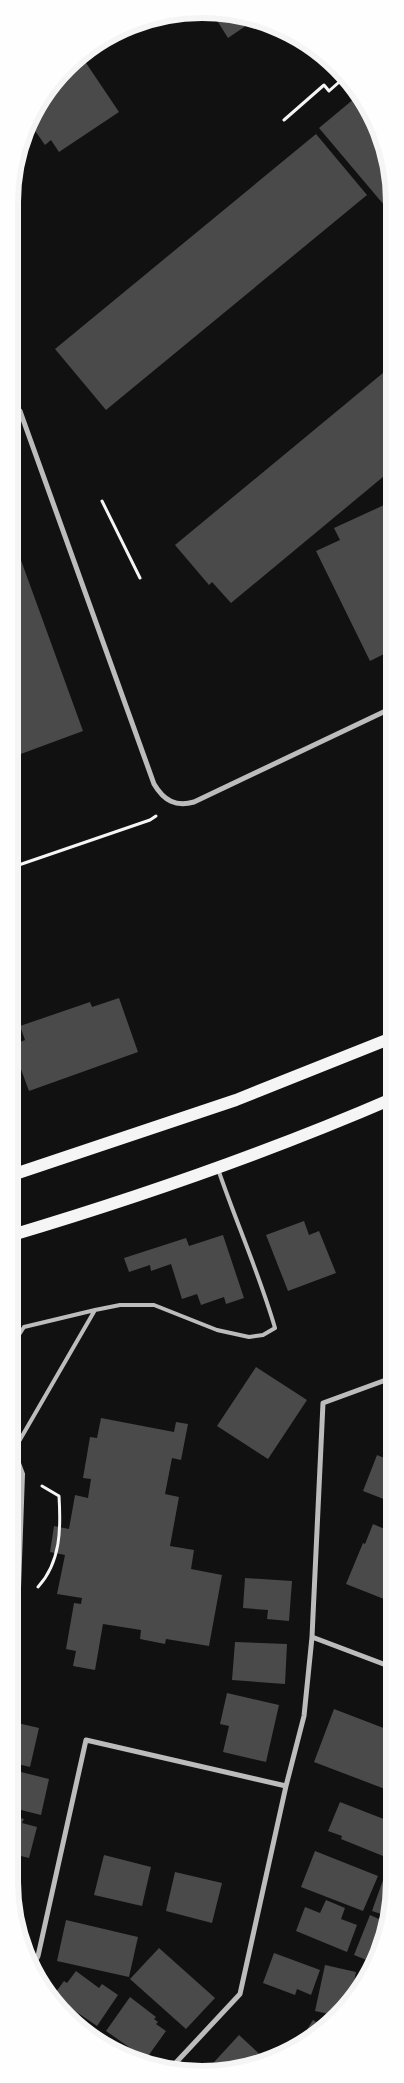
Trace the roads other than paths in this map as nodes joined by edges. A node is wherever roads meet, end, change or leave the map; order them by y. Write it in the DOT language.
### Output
graph roads {
  1 [pos="18,410"];
  2 [pos="386,711"];
  3 [pos="386,1040"];
  4 [pos="386,1101"];
  5 [pos="218,1167"];
  6 [pos="18,1173"];
  7 [pos="18,1233"];
  8 [pos="95,1310"];
  9 [pos="18,1336"];
  10 [pos="386,1380"];
  11 [pos="18,1443"];
  12 [pos="18,1461"];
  13 [pos="18,1607"];
  14 [pos="312,1637"];
  15 [pos="386,1665"];
  16 [pos="286,1786"];
  17 [pos="36,1960"];
  18 [pos="175,2064"];
  1 -- 2 [label="street"];
  3 -- 6 [label="main road"];
  4 -- 5 [label="main road"];
  5 -- 7 [label="main road"];
  5 -- 8 [label="lane"];
  8 -- 9 [label="lane"];
  8 -- 11 [label="lane"];
  10 -- 14 [label="street"];
  12 -- 13 [label="lane"];
  14 -- 15 [label="street"];
  14 -- 16 [label="street"];
  16 -- 17 [label="street"];
  16 -- 18 [label="street"];
}
